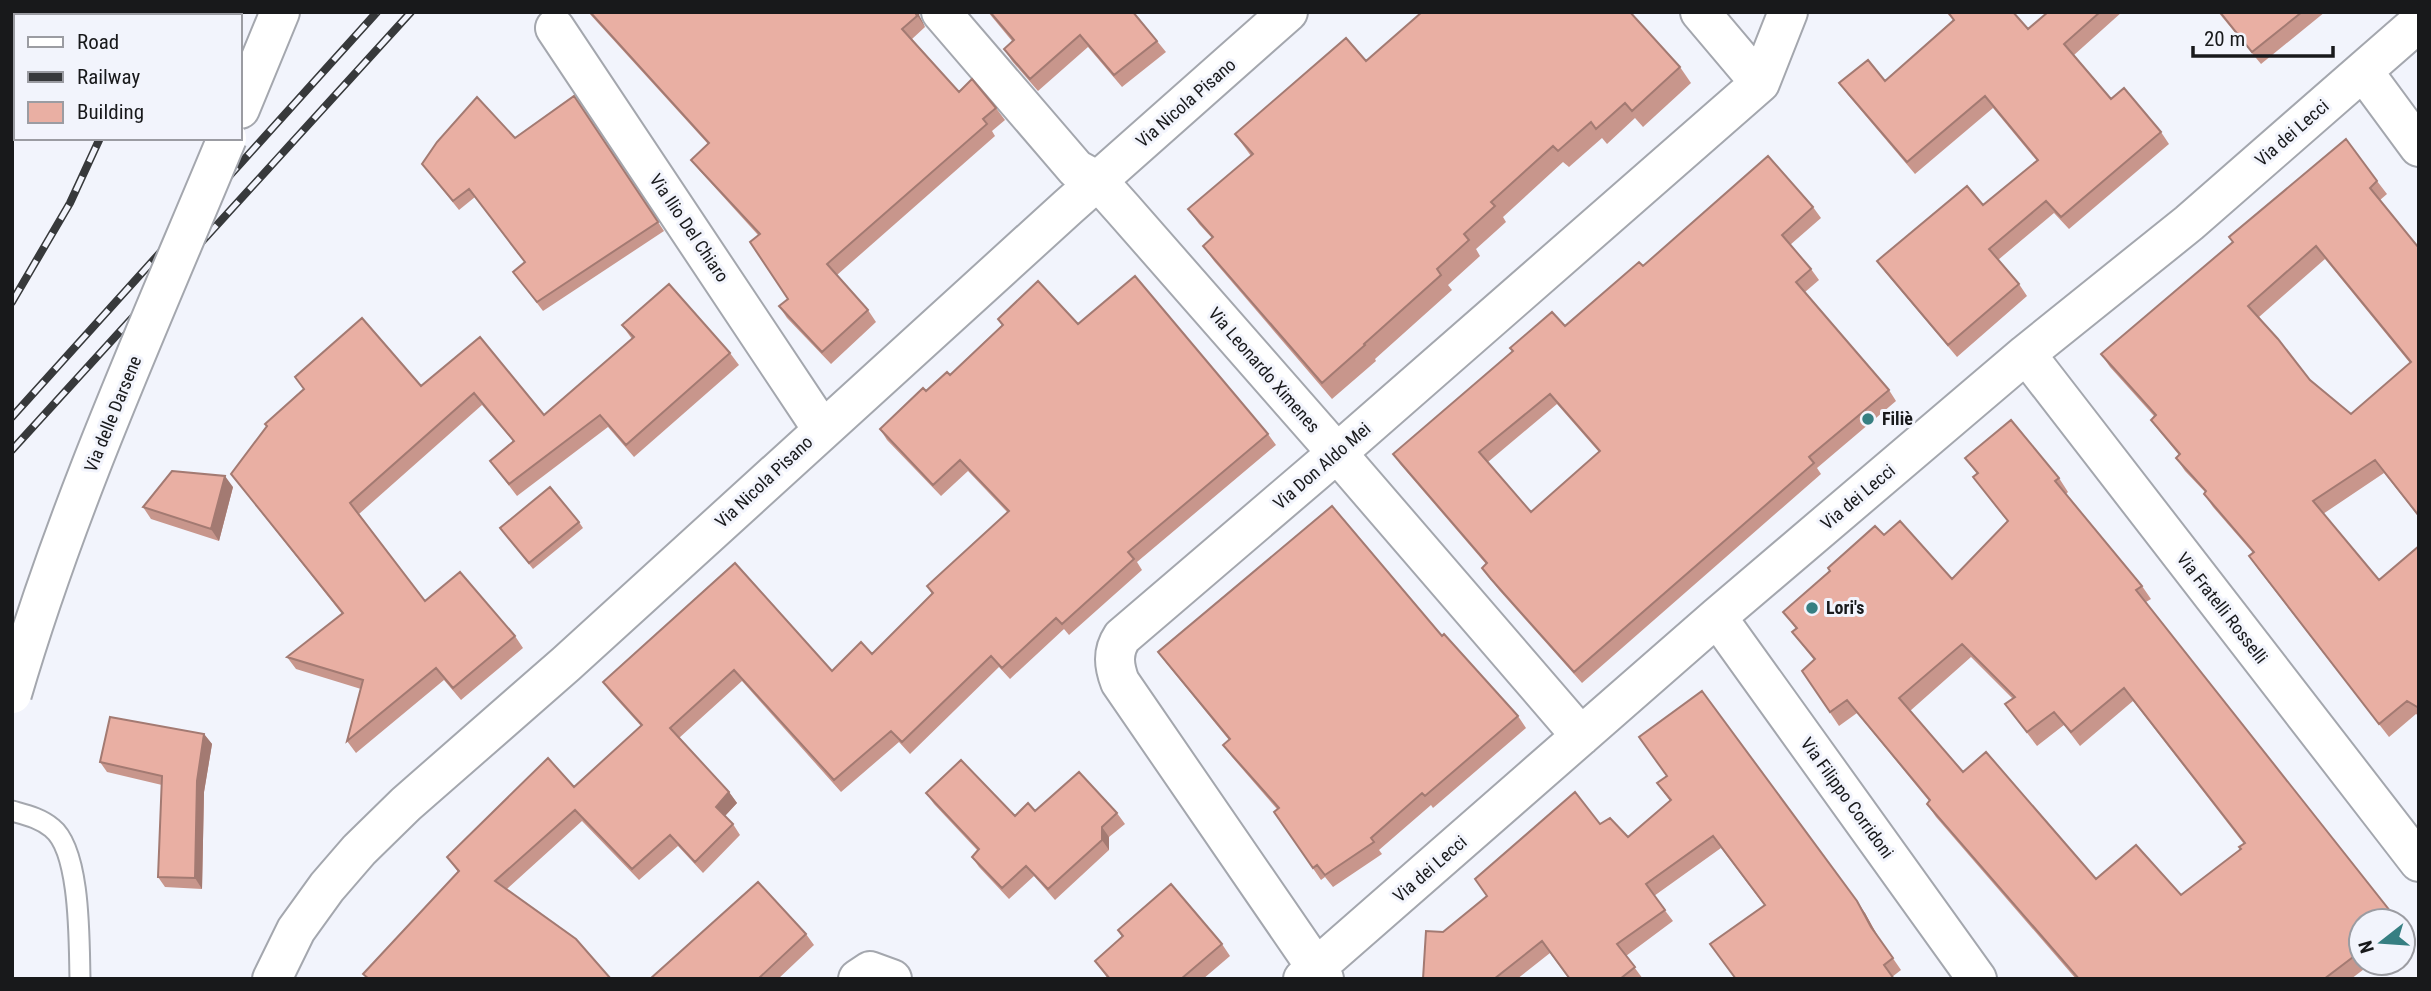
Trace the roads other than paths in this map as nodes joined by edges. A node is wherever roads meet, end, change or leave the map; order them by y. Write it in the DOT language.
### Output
graph roads {
  1 [pos="280,12"];
  2 [pos="941,12"];
  3 [pos="1289,12"];
  4 [pos="1700,12"];
  5 [pos="1788,12"];
  6 [pos="2419,22"];
  7 [pos="555,28"];
  8 [pos="2364,71"];
  9 [pos="1760,83"];
  10 [pos="242,103"];
  11 [pos="226,140"];
  12 [pos="2419,146"];
  13 [pos="1098,181"];
  14 [pos="2026,354"];
  15 [pos="822,429"];
  16 [pos="1338,453"];
  17 [pos="1717,617"];
  18 [pos="12,694"];
  19 [pos="1581,736"];
  20 [pos="12,811"];
  21 [pos="2419,862"];
  22 [pos="1315,975"];
  23 [pos="80,979"];
  24 [pos="272,979"];
  25 [pos="858,979"];
  26 [pos="892,979"];
  27 [pos="1977,979"];
  1 -- 10 [label="street"];
  2 -- 13 [label="street, Via Leonardo Ximenes"];
  3 -- 13 [label="street, Via Nicola Pisano"];
  4 -- 9 [label="street"];
  5 -- 9 [label="street, Via Don Aldo Mei"];
  6 -- 8 [label="street, Via dei Lecci"];
  7 -- 15 [label="street, Via Ilio Del Chiaro"];
  8 -- 12 [label="street"];
  8 -- 14 [label="street, Via dei Lecci"];
  9 -- 16 [label="street, Via Don Aldo Mei"];
  11 -- 18 [label="street, Via delle Darsene, bridge"];
  13 -- 15 [label="street, Via Nicola Pisano"];
  13 -- 16 [label="street, Via Leonardo Ximenes"];
  14 -- 17 [label="street, Via dei Lecci"];
  14 -- 21 [label="street, Via Fratelli Rosselli"];
  15 -- 24 [label="street, Via Nicola Pisano"];
  16 -- 19 [label="street, Via Leonardo Ximenes"];
  16 -- 22 [label="street, Via Don Aldo Mei"];
  17 -- 19 [label="street, Via dei Lecci"];
  17 -- 27 [label="street, Via Filippo Corridoni"];
  19 -- 22 [label="street, Via dei Lecci"];
  20 -- 23 [label="lane"];
  25 -- 26 [label="street"];
}
